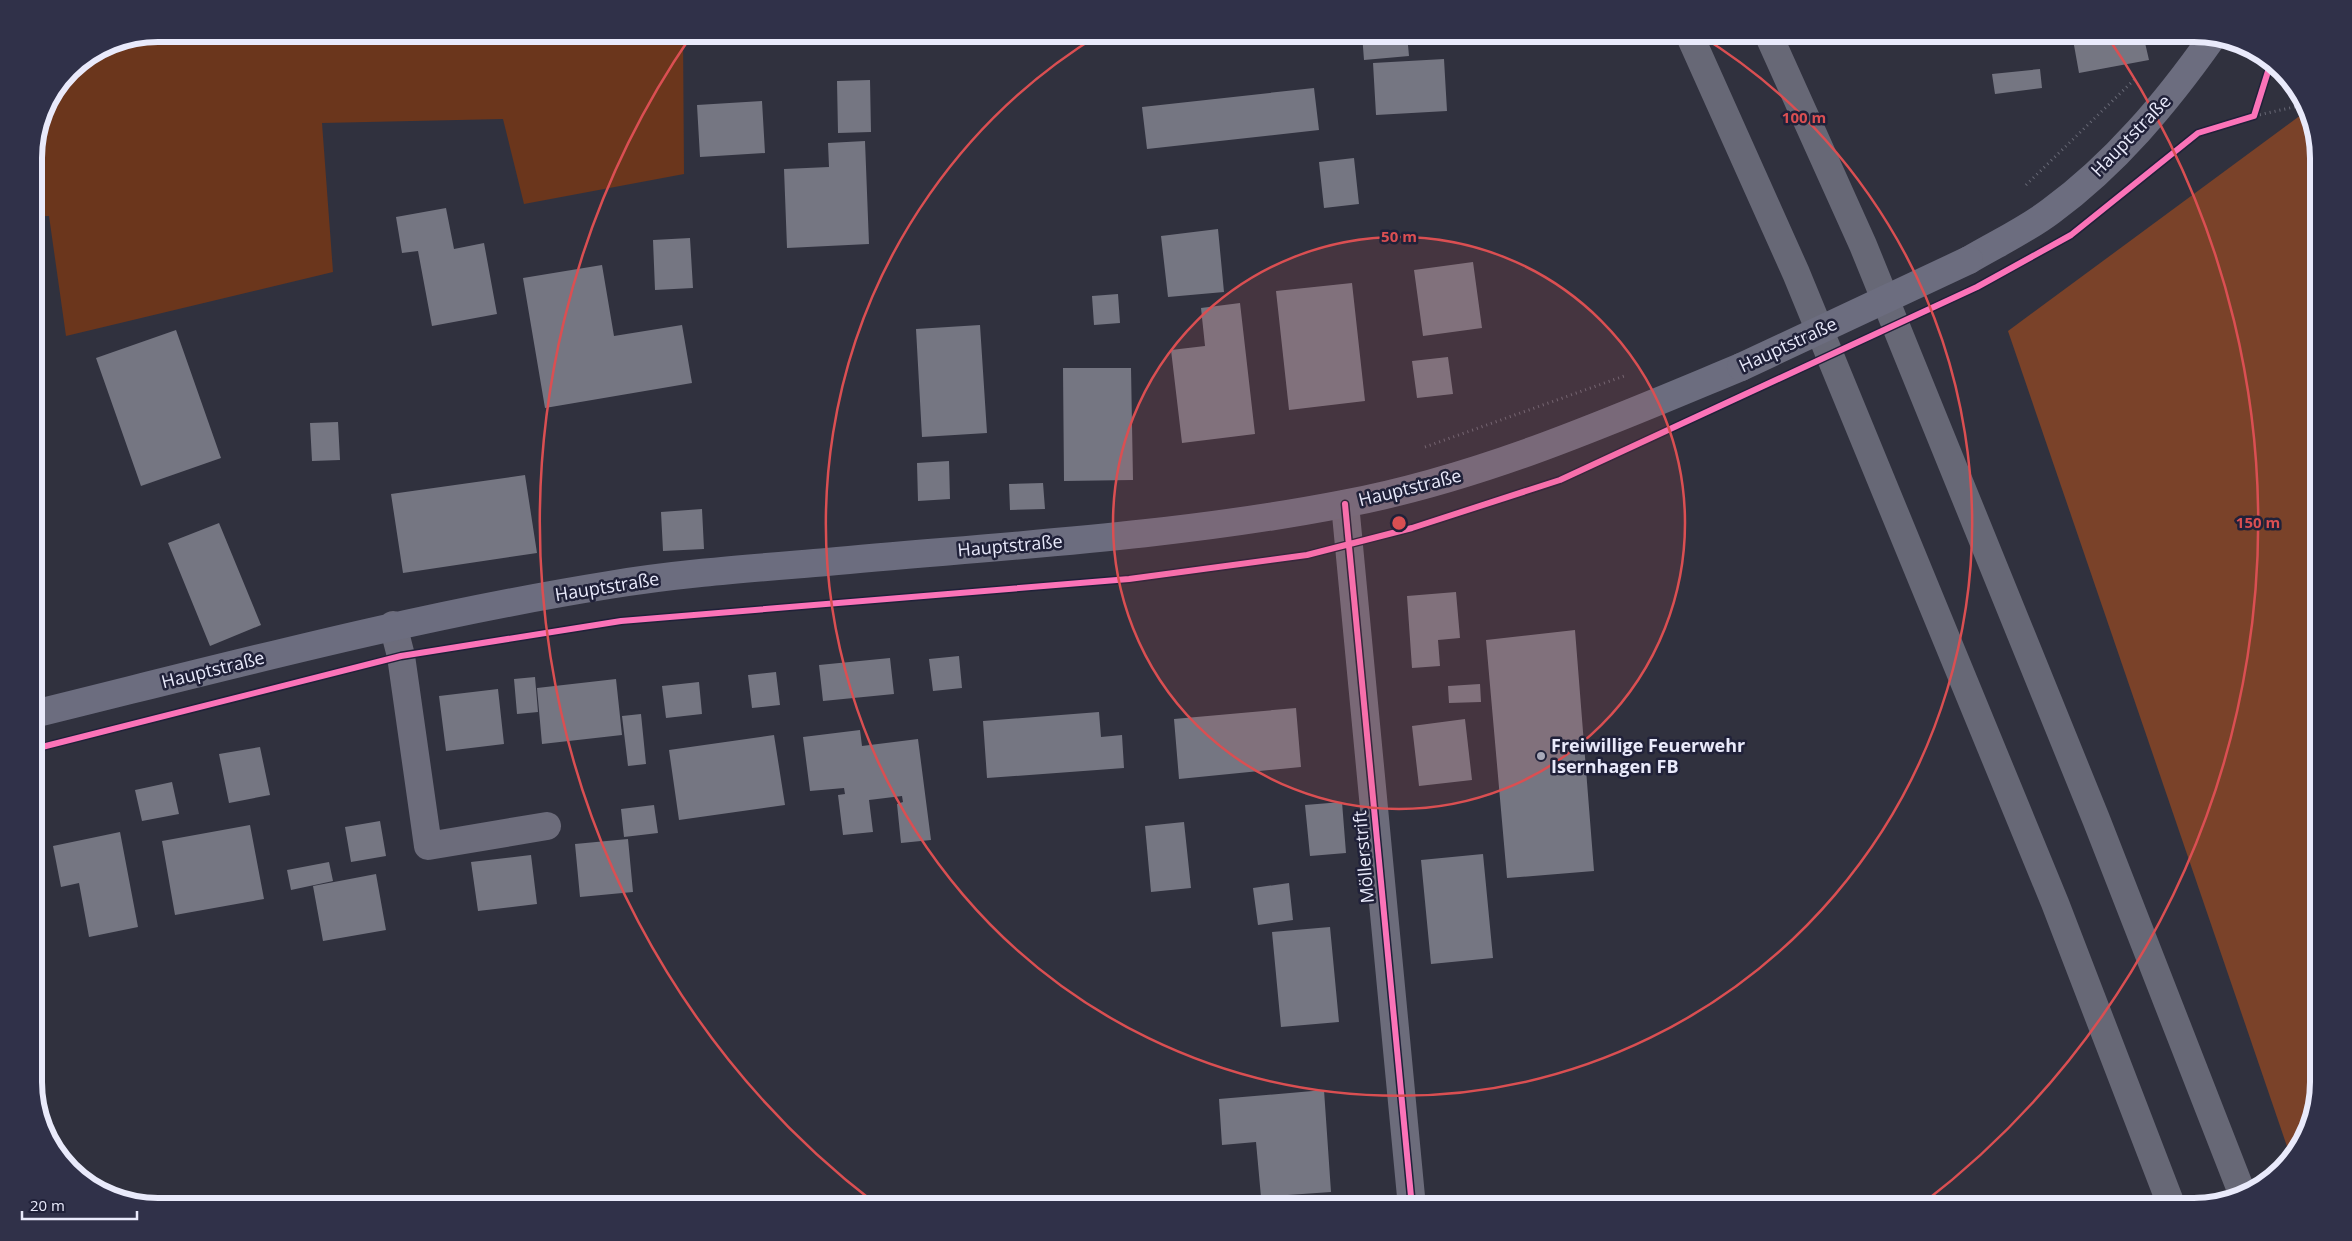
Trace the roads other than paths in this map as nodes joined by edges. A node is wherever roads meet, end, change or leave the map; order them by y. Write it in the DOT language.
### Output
graph roads {
  1 [pos="1693,42"];
  2 [pos="1772,42"];
  3 [pos="2208,43"];
  4 [pos="1345,504"];
  5 [pos="393,625"];
  6 [pos="43,712"];
  7 [pos="547,826"];
  8 [pos="2240,1189"];
  9 [pos="1411,1198"];
  10 [pos="2169,1198"];
  1 -- 10 [label="highway"];
  2 -- 8 [label="highway"];
  3 -- 4 [label="main road, Hauptstraße, bridge"];
  4 -- 5 [label="main road, Hauptstraße"];
  4 -- 9 [label="street, Möllerstrift"];
  5 -- 6 [label="main road, Hauptstraße"];
  5 -- 7 [label="street"];
}
